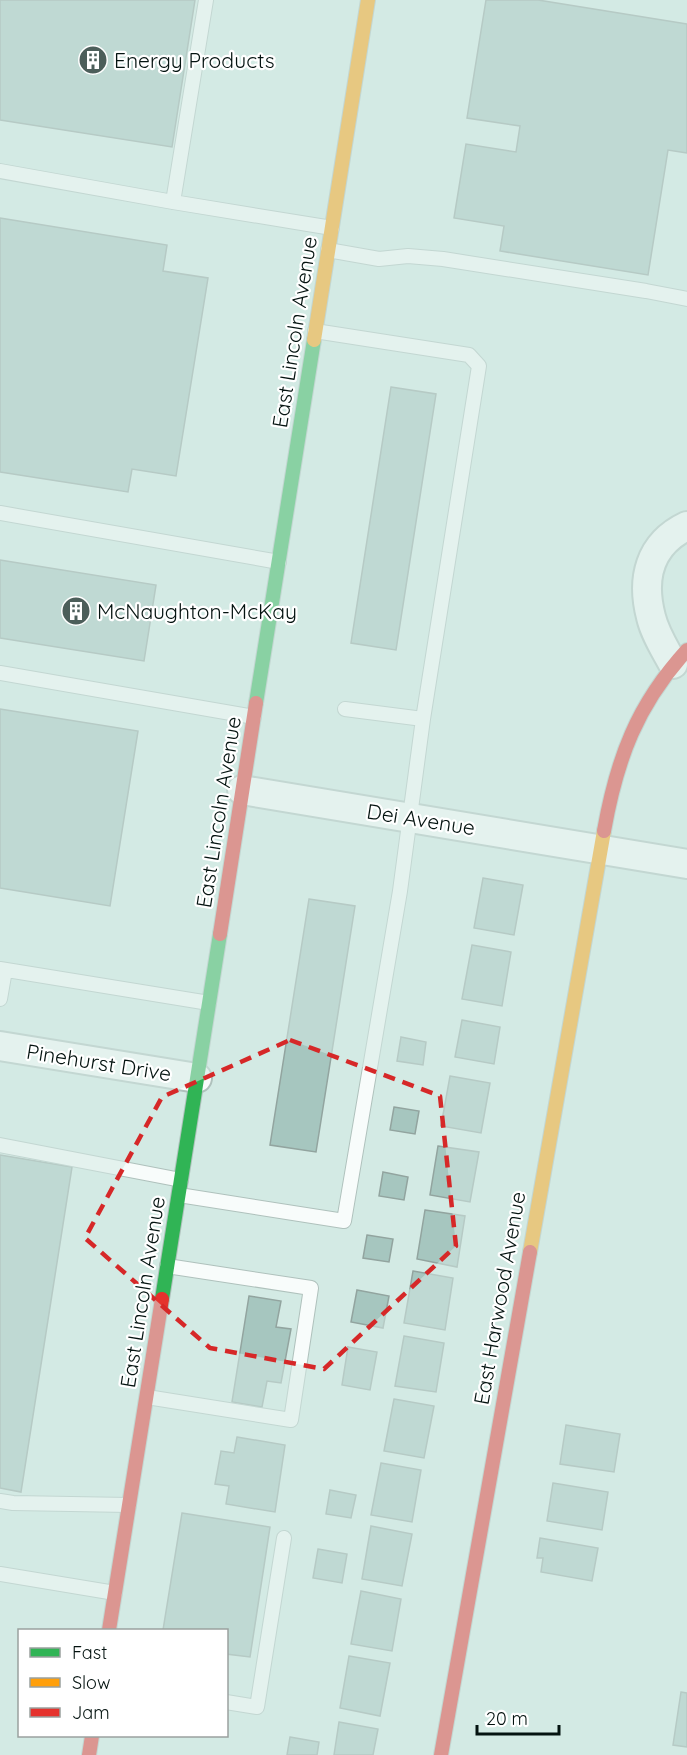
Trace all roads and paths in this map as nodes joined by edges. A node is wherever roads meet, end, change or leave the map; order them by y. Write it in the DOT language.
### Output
graph roads {
  1 [pos="206,0"];
  2 [pos="368,0"];
  3 [pos="0,171"];
  4 [pos="173,202"];
  5 [pos="332,228"];
  6 [pos="328,250"];
  7 [pos="687,299"];
  8 [pos="315,331"];
  9 [pos="0,513"];
  10 [pos="687,526"];
  11 [pos="279,562"];
  12 [pos="680,657"];
  13 [pos="0,673"];
  14 [pos="345,709"];
  15 [pos="254,717"];
  16 [pos="423,720"];
  17 [pos="242,790"];
  18 [pos="409,817"];
  19 [pos="599,849"];
  20 [pos="687,864"];
  21 [pos="2,969"];
  22 [pos="0,999"];
  23 [pos="209,1003"];
  24 [pos="0,1046"];
  25 [pos="197,1078"];
  26 [pos="0,1145"];
  27 [pos="181,1180"];
  28 [pos="178,1195"];
  29 [pos="167,1266"];
  30 [pos="147,1397"];
  31 [pos="0,1501"];
  32 [pos="129,1505"];
  33 [pos="284,1538"];
  34 [pos="0,1574"];
  35 [pos="115,1593"];
  36 [pos="109,1629"];
  37 [pos="228,1702"];
  38 [pos="92,1737"];
  39 [pos="89,1755"];
  40 [pos="441,1755"];
  1 -- 4 [label="lane"];
  2 -- 5 [label="street, East Lincoln Avenue"];
  3 -- 4 [label="lane"];
  4 -- 5 [label="lane"];
  5 -- 6 [label="street, East Lincoln Avenue"];
  6 -- 7 [label="lane"];
  6 -- 8 [label="street, East Lincoln Avenue"];
  8 -- 11 [label="street, East Lincoln Avenue"];
  8 -- 16 [label="lane"];
  9 -- 11 [label="lane"];
  10 -- 12 [label="street"];
  11 -- 15 [label="street, East Lincoln Avenue"];
  12 -- 19 [label="street, East Harwood Avenue"];
  13 -- 15 [label="lane"];
  14 -- 16 [label="lane"];
  15 -- 17 [label="street, East Lincoln Avenue"];
  16 -- 18 [label="lane"];
  17 -- 18 [label="street, Dei Avenue"];
  17 -- 23 [label="street, East Lincoln Avenue"];
  18 -- 19 [label="street, Dei Avenue"];
  18 -- 28 [label="lane"];
  19 -- 20 [label="street, Dei Avenue"];
  19 -- 40 [label="street, East Harwood Avenue"];
  21 -- 22 [label="lane"];
  21 -- 23 [label="lane"];
  23 -- 25 [label="street, East Lincoln Avenue"];
  24 -- 25 [label="street, Pinehurst Drive"];
  25 -- 27 [label="street, East Lincoln Avenue"];
  26 -- 27 [label="lane"];
  27 -- 28 [label="street, East Lincoln Avenue"];
  28 -- 29 [label="street, East Lincoln Avenue"];
  29 -- 30 [label="street, East Lincoln Avenue"];
  29 -- 30 [label="lane"];
  30 -- 32 [label="street, East Lincoln Avenue"];
  31 -- 32 [label="lane"];
  32 -- 35 [label="street, East Lincoln Avenue"];
  33 -- 37 [label="lane"];
  34 -- 35 [label="lane"];
  35 -- 36 [label="street, East Lincoln Avenue"];
  38 -- 39 [label="street"];
}
